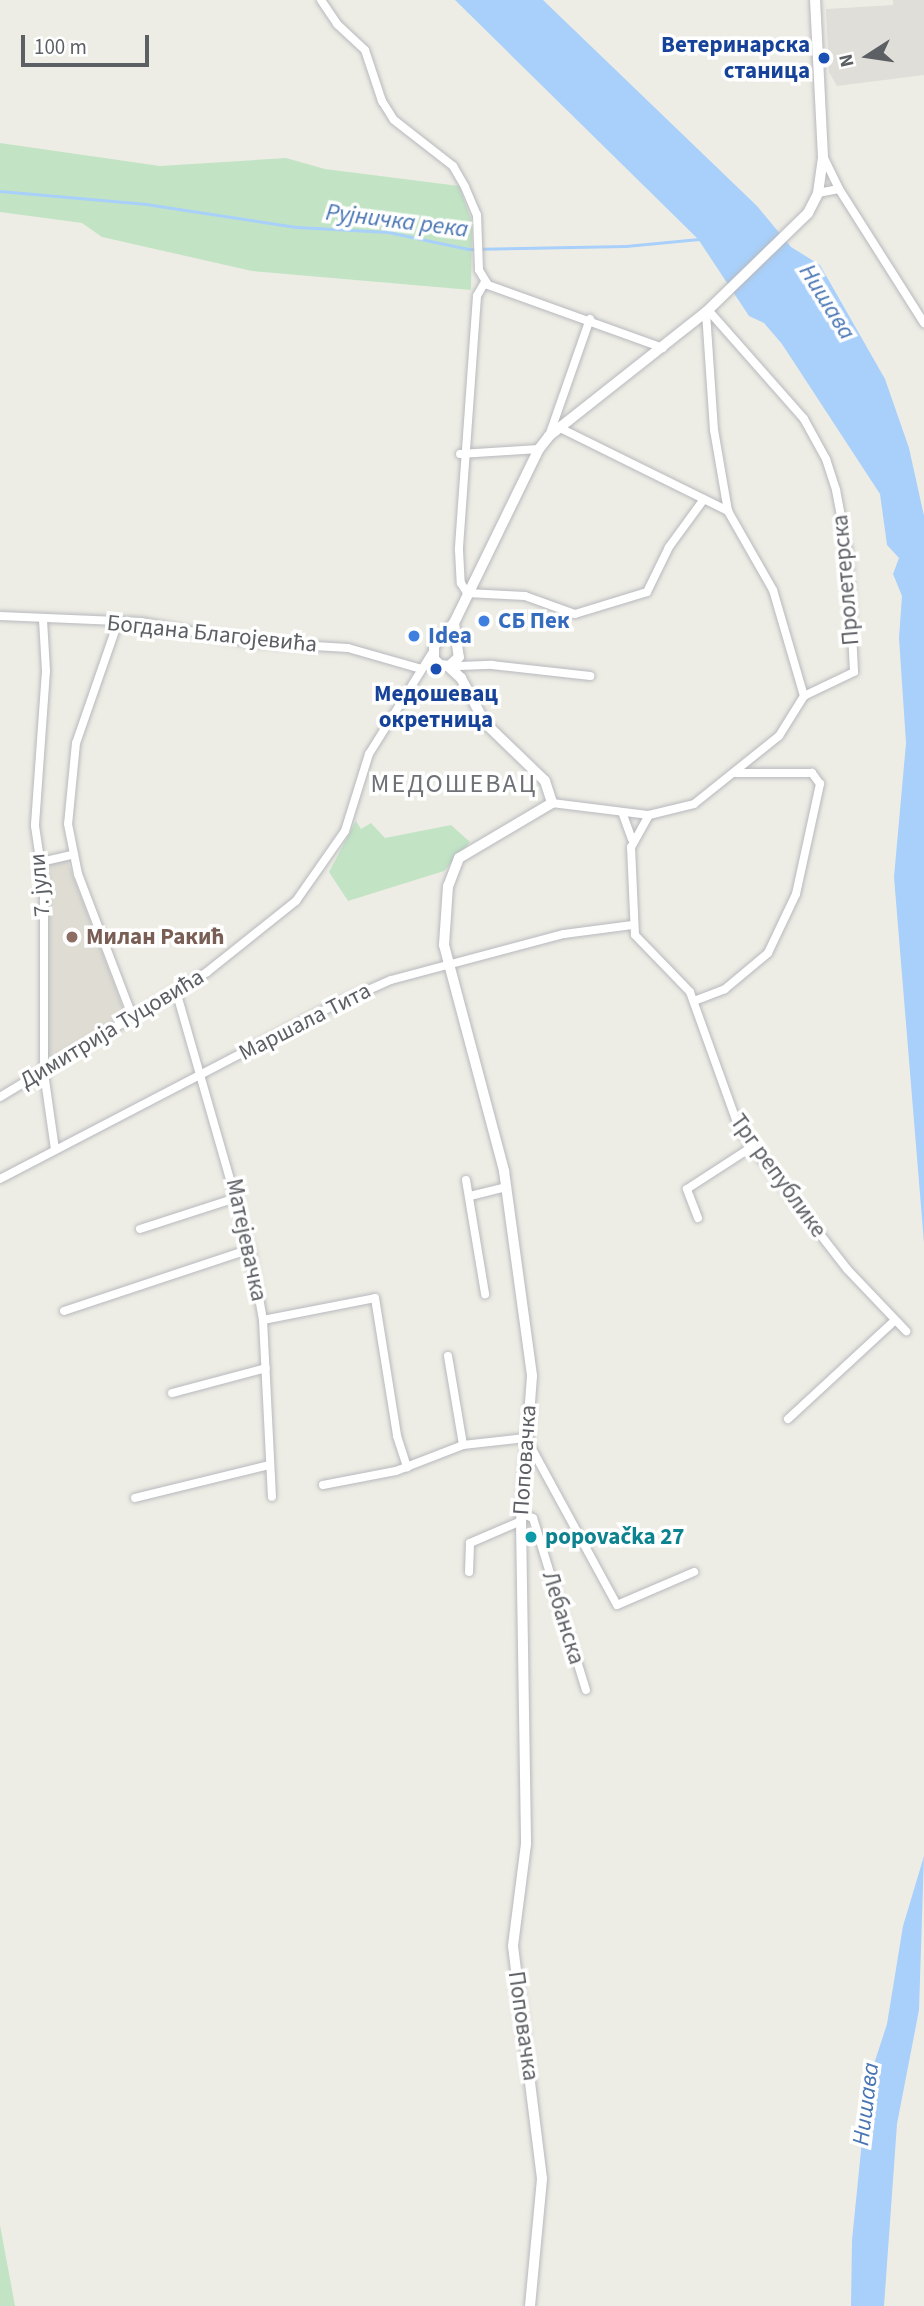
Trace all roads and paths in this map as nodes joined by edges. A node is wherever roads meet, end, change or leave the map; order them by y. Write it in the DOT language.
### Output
graph roads {
  1 [pos="321,0"];
  2 [pos="814,0"];
  3 [pos="823,157"];
  4 [pos="839,189"];
  5 [pos="818,193"];
  6 [pos="485,282"];
  7 [pos="707,311"];
  8 [pos="590,319"];
  9 [pos="924,323"];
  10 [pos="663,348"];
  11 [pos="554,432"];
  12 [pos="539,449"];
  13 [pos="463,454"];
  14 [pos="704,499"];
  15 [pos="728,510"];
  16 [pos="467,593"];
  17 [pos="0,616"];
  18 [pos="43,620"];
  19 [pos="118,622"];
  20 [pos="454,623"];
  21 [pos="441,640"];
  22 [pos="457,645"];
  23 [pos="443,665"];
  24 [pos="590,676"];
  25 [pos="804,696"];
  26 [pos="736,773"];
  27 [pos="552,803"];
  28 [pos="622,812"];
  29 [pos="649,815"];
  30 [pos="632,839"];
  31 [pos="72,855"];
  32 [pos="41,862"];
  33 [pos="632,925"];
  34 [pos="446,963"];
  35 [pos="176,991"];
  36 [pos="694,1001"];
  37 [pos="133,1018"];
  38 [pos="44,1073"];
  39 [pos="202,1075"];
  40 [pos="0,1097"];
  41 [pos="752,1147"];
  42 [pos="55,1149"];
  43 [pos="0,1179"];
  44 [pos="466,1180"];
  45 [pos="507,1187"];
  46 [pos="470,1196"];
  47 [pos="239,1197"];
  48 [pos="698,1218"];
  49 [pos="140,1229"];
  50 [pos="250,1249"];
  51 [pos="485,1294"];
  52 [pos="64,1311"];
  53 [pos="263,1320"];
  54 [pos="893,1322"];
  55 [pos="906,1331"];
  56 [pos="448,1356"];
  57 [pos="266,1368"];
  58 [pos="172,1393"];
  59 [pos="788,1419"];
  60 [pos="526,1438"];
  61 [pos="463,1445"];
  62 [pos="269,1465"];
  63 [pos="407,1467"];
  64 [pos="323,1485"];
  65 [pos="272,1497"];
  66 [pos="135,1498"];
  67 [pos="521,1517"];
  68 [pos="469,1572"];
  69 [pos="694,1572"];
  70 [pos="586,1690"];
  71 [pos="530,2306"];
  1 -- 6 [label="street"];
  2 -- 3 [label="street"];
  3 -- 4 [label="street"];
  3 -- 5 [label="street"];
  4 -- 5 [label="street"];
  4 -- 9 [label="street"];
  5 -- 7 [label="street"];
  6 -- 8 [label="street"];
  6 -- 13 [label="street"];
  7 -- 10 [label="street"];
  7 -- 15 [label="street"];
  7 -- 25 [label="street, Пролетерска"];
  8 -- 10 [label="street"];
  8 -- 11 [label="street"];
  10 -- 11 [label="street"];
  11 -- 12 [label="street"];
  11 -- 14 [label="street"];
  12 -- 13 [label="street"];
  12 -- 16 [label="street"];
  13 -- 16 [label="street"];
  14 -- 15 [label="street"];
  14 -- 16 [label="street"];
  15 -- 25 [label="street"];
  16 -- 20 [label="street"];
  17 -- 18 [label="street, Богдана Благојевића"];
  18 -- 19 [label="street, Богдана Благојевића"];
  18 -- 32 [label="street, 7. јули"];
  19 -- 23 [label="street, Богдана Благојевића"];
  19 -- 31 [label="street"];
  20 -- 21 [label="street"];
  20 -- 22 [label="street"];
  21 -- 22 [label="street"];
  21 -- 23 [label="street"];
  22 -- 23 [label="street"];
  23 -- 24 [label="street, Богдана Благојевића"];
  23 -- 27 [label="street"];
  23 -- 35 [label="street, Димитрија Туцовића"];
  25 -- 26 [label="street"];
  26 -- 29 [label="street"];
  26 -- 36 [label="street"];
  27 -- 28 [label="street"];
  27 -- 34 [label="street, Поповачка"];
  28 -- 29 [label="street"];
  28 -- 30 [label="street"];
  29 -- 30 [label="street"];
  30 -- 33 [label="street"];
  31 -- 32 [label="street"];
  31 -- 37 [label="street"];
  32 -- 38 [label="street, 7. јули"];
  33 -- 34 [label="street, Маршала Тита"];
  33 -- 36 [label="street, Трг републике"];
  34 -- 39 [label="street, Маршала Тита"];
  34 -- 45 [label="street, Поповачка"];
  35 -- 37 [label="street, Димитрија Туцовића"];
  35 -- 39 [label="street, Матејевачка"];
  36 -- 41 [label="street, Трг републике"];
  37 -- 38 [label="street, Димитрија Туцовића"];
  38 -- 40 [label="street, Димитрија Туцовића"];
  38 -- 42 [label="street, 7. јули"];
  39 -- 42 [label="street, Маршала Тита"];
  39 -- 47 [label="street, Матејевачка"];
  41 -- 48 [label="street"];
  41 -- 54 [label="street, Трг републике"];
  42 -- 43 [label="street, Маршала Тита"];
  44 -- 46 [label="street"];
  45 -- 46 [label="street"];
  45 -- 60 [label="street, Поповачка"];
  46 -- 51 [label="street"];
  47 -- 49 [label="street"];
  47 -- 50 [label="street, Матејевачка"];
  50 -- 52 [label="street"];
  50 -- 53 [label="street, Матејевачка"];
  53 -- 57 [label="street, Матејевачка"];
  53 -- 63 [label="street"];
  54 -- 55 [label="street, Трг републике"];
  54 -- 59 [label="street"];
  56 -- 61 [label="street"];
  57 -- 58 [label="street"];
  57 -- 62 [label="street, Матејевачка"];
  60 -- 61 [label="street"];
  60 -- 67 [label="street, Поповачка"];
  60 -- 69 [label="street"];
  61 -- 63 [label="street"];
  62 -- 65 [label="street, Матејевачка"];
  62 -- 66 [label="street"];
  63 -- 64 [label="street"];
  67 -- 68 [label="street"];
  67 -- 70 [label="street, Лебанска"];
  67 -- 71 [label="street, Поповачка"];
}
